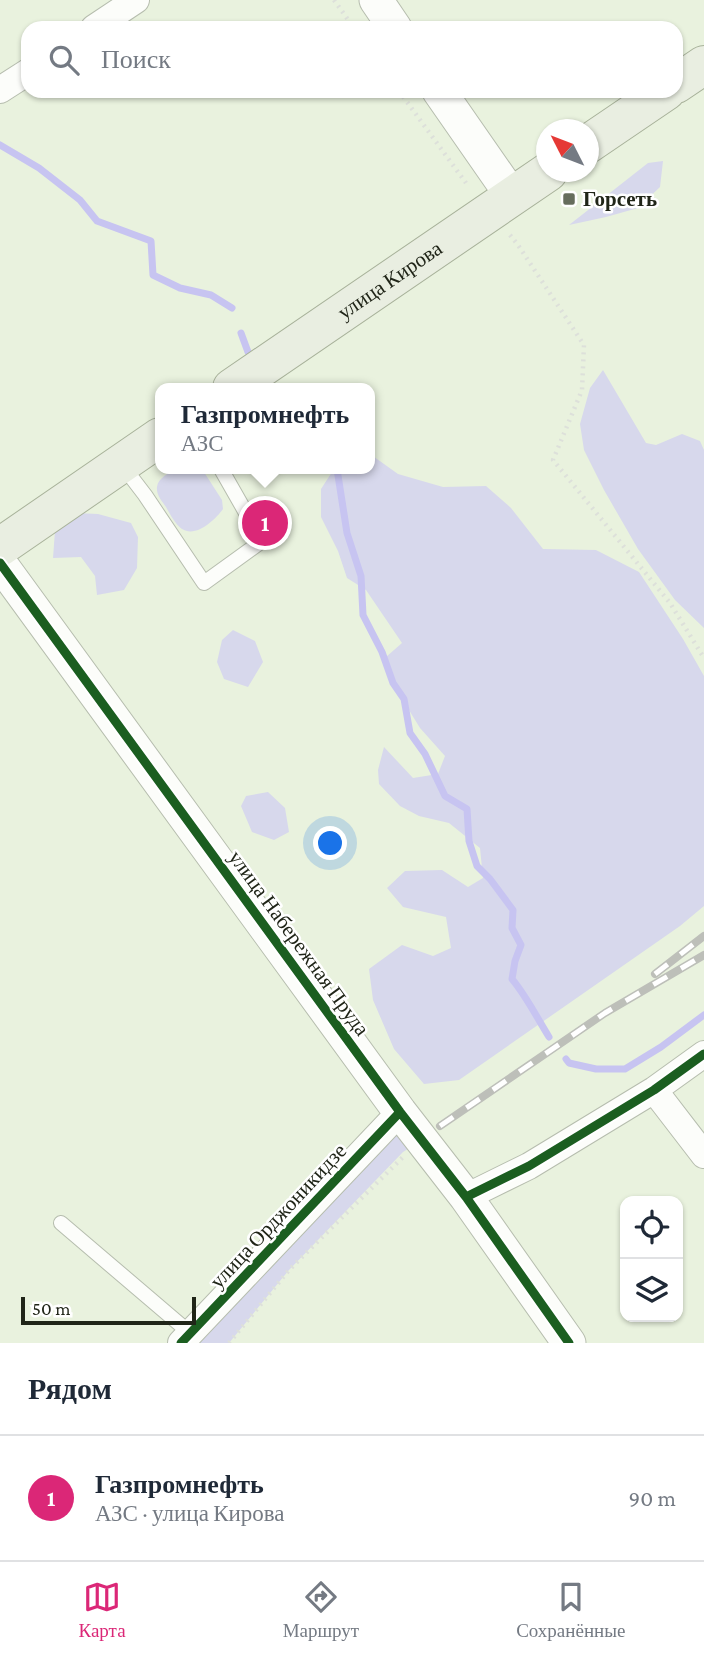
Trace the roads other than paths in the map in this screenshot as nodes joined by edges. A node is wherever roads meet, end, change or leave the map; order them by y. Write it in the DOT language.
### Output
graph roads {
  1 [pos="136,0"];
  2 [pos="376,0"];
  3 [pos="104,21"];
  4 [pos="390,21"];
  5 [pos="704,65"];
  6 [pos="21,76"];
  7 [pos="683,79"];
  8 [pos="0,90"];
  9 [pos="444,98"];
  10 [pos="656,98"];
  11 [pos="599,137"];
  12 [pos="536,180"];
  13 [pos="512,196"];
  14 [pos="239,383"];
  15 [pos="155,440"];
  16 [pos="121,464"];
  17 [pos="224,474"];
  18 [pos="0,547"];
  19 [pos="0,563"];
  20 [pos="704,1054"];
  21 [pos="654,1090"];
  22 [pos="400,1112"];
  23 [pos="704,1155"];
  24 [pos="466,1196"];
  25 [pos="61,1223"];
  26 [pos="186,1338"];
  27 [pos="569,1343"];
  1 -- 3 [label="street"];
  2 -- 4 [label="street"];
  5 -- 7 [label="main road"];
  6 -- 8 [label="street"];
  9 -- 13 [label="street"];
  10 -- 11 [label="main road"];
  12 -- 13 [label="main road, улица Кирова"];
  13 -- 14 [label="main road, улица Кирова"];
  15 -- 16 [label="main road"];
  16 -- 17 [label="lane"];
  16 -- 18 [label="main road"];
  19 -- 22 [label="street, улица Набережная Пруда"];
  20 -- 21 [label="street"];
  21 -- 23 [label="street"];
  21 -- 24 [label="street"];
  22 -- 24 [label="street, улица Набережная Пруда"];
  22 -- 26 [label="street, улица Орджоникидзе"];
  24 -- 27 [label="street, улица Набережная Пруда"];
  25 -- 26 [label="lane"];
}
